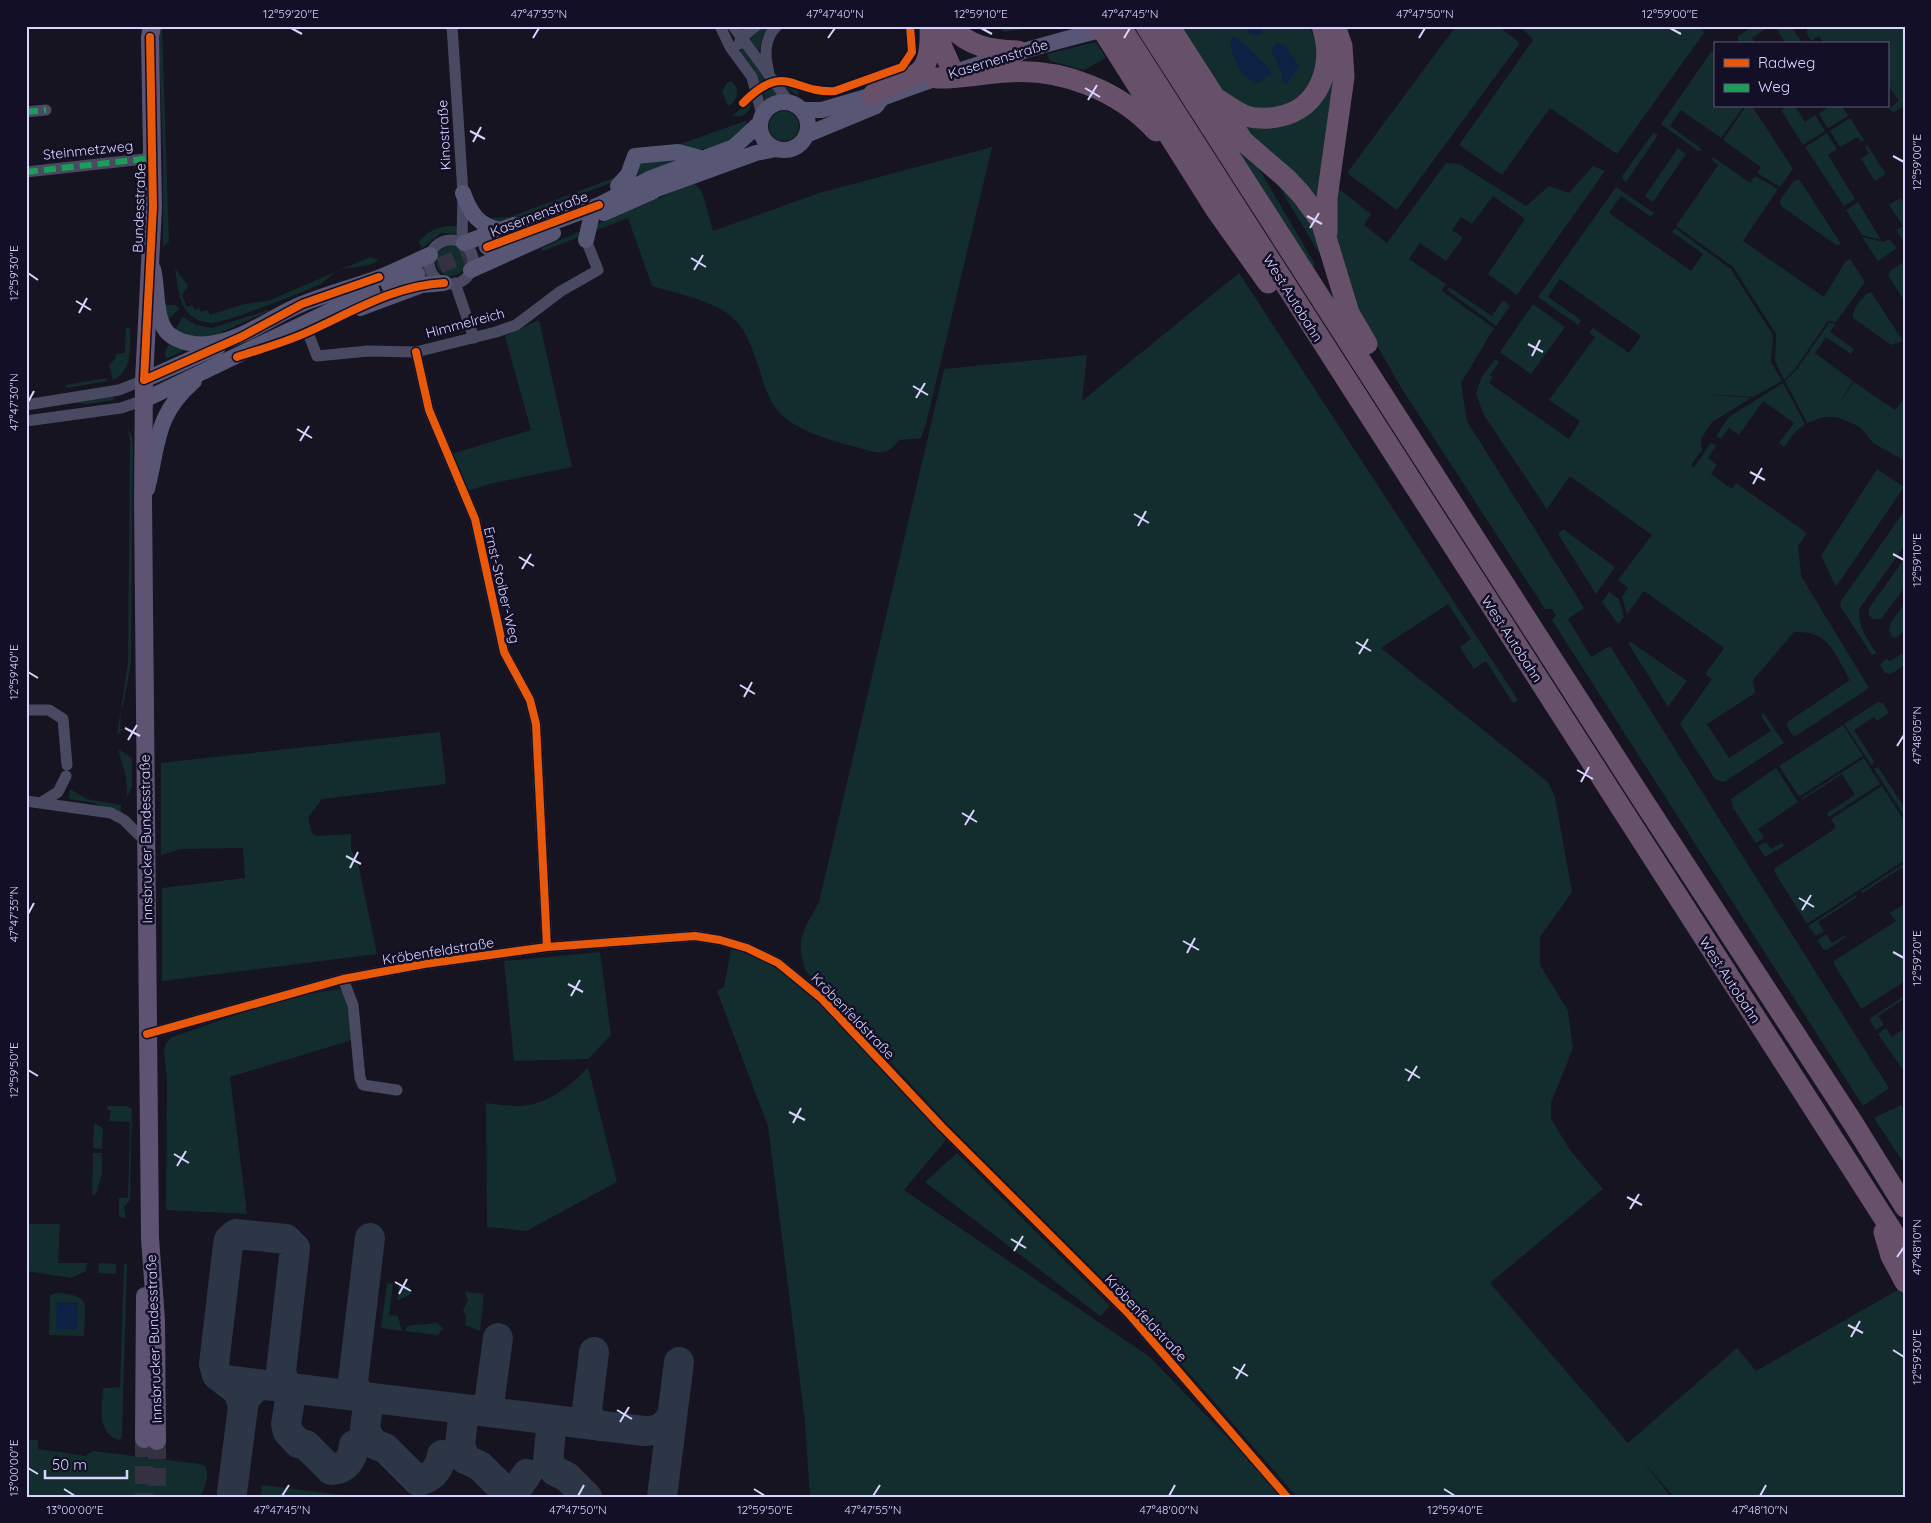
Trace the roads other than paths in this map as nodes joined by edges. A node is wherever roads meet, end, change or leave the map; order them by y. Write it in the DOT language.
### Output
graph roads {
  1 [pos="452,26"];
  2 [pos="720,26"];
  3 [pos="733,26"];
  4 [pos="756,26"];
  5 [pos="777,26"];
  6 [pos="931,26"];
  7 [pos="950,26"];
  8 [pos="1169,26"];
  9 [pos="1147,27"];
  10 [pos="148,29"];
  11 [pos="1113,30"];
  12 [pos="1330,32"];
  13 [pos="741,38"];
  14 [pos="1018,51"];
  15 [pos="740,60"];
  16 [pos="944,75"];
  17 [pos="770,78"];
  18 [pos="1213,95"];
  19 [pos="878,96"];
  20 [pos="795,106"];
  21 [pos="46,110"];
  22 [pos="26,112"];
  23 [pos="761,119"];
  24 [pos="806,135"];
  25 [pos="776,149"];
  26 [pos="1180,154"];
  27 [pos="153,158"];
  28 [pos="704,159"];
  29 [pos="26,172"];
  30 [pos="618,186"];
  31 [pos="650,186"];
  32 [pos="462,193"];
  33 [pos="595,211"];
  34 [pos="573,225"];
  35 [pos="502,230"];
  36 [pos="1328,238"];
  37 [pos="586,240"];
  38 [pos="463,243"];
  39 [pos="487,247"];
  40 [pos="430,255"];
  41 [pos="150,262"];
  42 [pos="471,270"];
  43 [pos="417,274"];
  44 [pos="449,283"];
  45 [pos="372,291"];
  46 [pos="1305,317"];
  47 [pos="308,332"];
  48 [pos="241,337"];
  49 [pos="474,338"];
  50 [pos="416,352"];
  51 [pos="237,356"];
  52 [pos="205,372"];
  53 [pos="144,380"];
  54 [pos="1377,383"];
  55 [pos="60,400"];
  56 [pos="144,400"];
  57 [pos="26,404"];
  58 [pos="62,416"];
  59 [pos="26,421"];
  60 [pos="143,500"];
  61 [pos="26,710"];
  62 [pos="26,801"];
  63 [pos="42,802"];
  64 [pos="143,840"];
  65 [pos="547,947"];
  66 [pos="343,979"];
  67 [pos="147,1034"];
  68 [pos="397,1090"];
  69 [pos="1905,1207"];
  70 [pos="1876,1208"];
  71 [pos="1905,1251"];
  72 [pos="1905,1282"];
  73 [pos="150,1440"];
  74 [pos="1287,1497"];
  1 -- 32 [label="street, Kinostraße"];
  2 -- 15 [label="street"];
  3 -- 13 [label="street"];
  4 -- 13 [label="street"];
  5 -- 17 [label="street"];
  6 -- 16 [label="highway"];
  6 -- 19 [label="highway"];
  7 -- 14 [label="highway"];
  8 -- 18 [label="highway"];
  9 -- 54 [label="highway, West Autobahn"];
  10 -- 27 [label="main road, Bundesstraße"];
  11 -- 14 [label="main road, Kasernenstraße"];
  11 -- 26 [label="highway"];
  11 -- 46 [label="highway, West Autobahn"];
  12 -- 18 [label="highway"];
  12 -- 36 [label="highway"];
  13 -- 15 [label="street"];
  13 -- 17 [label="street"];
  14 -- 16 [label="main road, Kasernenstraße"];
  15 -- 23 [label="street"];
  16 -- 19 [label="main road, Kasernenstraße"];
  16 -- 26 [label="highway"];
  17 -- 20 [label="street"];
  18 -- 36 [label="highway"];
  19 -- 20 [label="main road, Kasernenstraße"];
  19 -- 24 [label="main road, Kasernenstraße"];
  20 -- 23 [label="main road"];
  20 -- 24 [label="main road"];
  21 -- 22 [label="street"];
  23 -- 25 [label="main road"];
  23 -- 28 [label="main road, Kasernenstraße"];
  24 -- 25 [label="main road"];
  25 -- 31 [label="main road, Kasernenstraße"];
  26 -- 46 [label="highway"];
  27 -- 29 [label="street, Steinmetzweg"];
  27 -- 41 [label="main road, Bundesstraße"];
  28 -- 30 [label="main road"];
  28 -- 31 [label="main road, Kasernenstraße"];
  30 -- 31 [label="main road"];
  30 -- 35 [label="main road"];
  31 -- 33 [label="main road, Kasernenstraße"];
  32 -- 35 [label="main road"];
  32 -- 38 [label="street, Kinostraße"];
  33 -- 34 [label="main road"];
  33 -- 37 [label="main road"];
  33 -- 39 [label="main road, Kasernenstraße"];
  34 -- 37 [label="main road"];
  34 -- 42 [label="main road"];
  35 -- 38 [label="main road"];
  36 -- 54 [label="highway"];
  37 -- 49 [label="street, Himmelreich"];
  38 -- 40 [label="street"];
  38 -- 42 [label="street"];
  40 -- 44 [label="street"];
  40 -- 48 [label="main road"];
  41 -- 48 [label="main road"];
  41 -- 53 [label="main road, Bundesstraße"];
  42 -- 44 [label="street"];
  43 -- 45 [label="main road"];
  44 -- 47 [label="main road"];
  44 -- 49 [label="street"];
  45 -- 48 [label="main road"];
  45 -- 51 [label="main road"];
  46 -- 70 [label="highway, West Autobahn"];
  47 -- 50 [label="street, Himmelreich"];
  47 -- 51 [label="main road"];
  48 -- 53 [label="main road"];
  49 -- 50 [label="street, Himmelreich"];
  50 -- 65 [label="street, Ernst-Stoiber-Weg"];
  51 -- 52 [label="main road"];
  52 -- 56 [label="main road"];
  52 -- 60 [label="main road"];
  53 -- 55 [label="street"];
  53 -- 56 [label="main road, Innsbrucker Bundesstraße"];
  54 -- 69 [label="highway, West Autobahn"];
  55 -- 57 [label="street"];
  55 -- 58 [label="street"];
  56 -- 58 [label="street"];
  56 -- 60 [label="main road, Innsbrucker Bundesstraße"];
  58 -- 59 [label="street"];
  60 -- 64 [label="main road, Innsbrucker Bundesstraße"];
  61 -- 63 [label="street"];
  62 -- 63 [label="street"];
  63 -- 64 [label="street"];
  64 -- 67 [label="main road, Innsbrucker Bundesstraße"];
  65 -- 66 [label="street, Kröbenfeldstraße"];
  65 -- 74 [label="street, Kröbenfeldstraße"];
  66 -- 67 [label="street, Kröbenfeldstraße"];
  66 -- 68 [label="street"];
  67 -- 73 [label="main road, Innsbrucker Bundesstraße"];
  70 -- 71 [label="highway, West Autobahn"];
  70 -- 72 [label="highway"];
}
